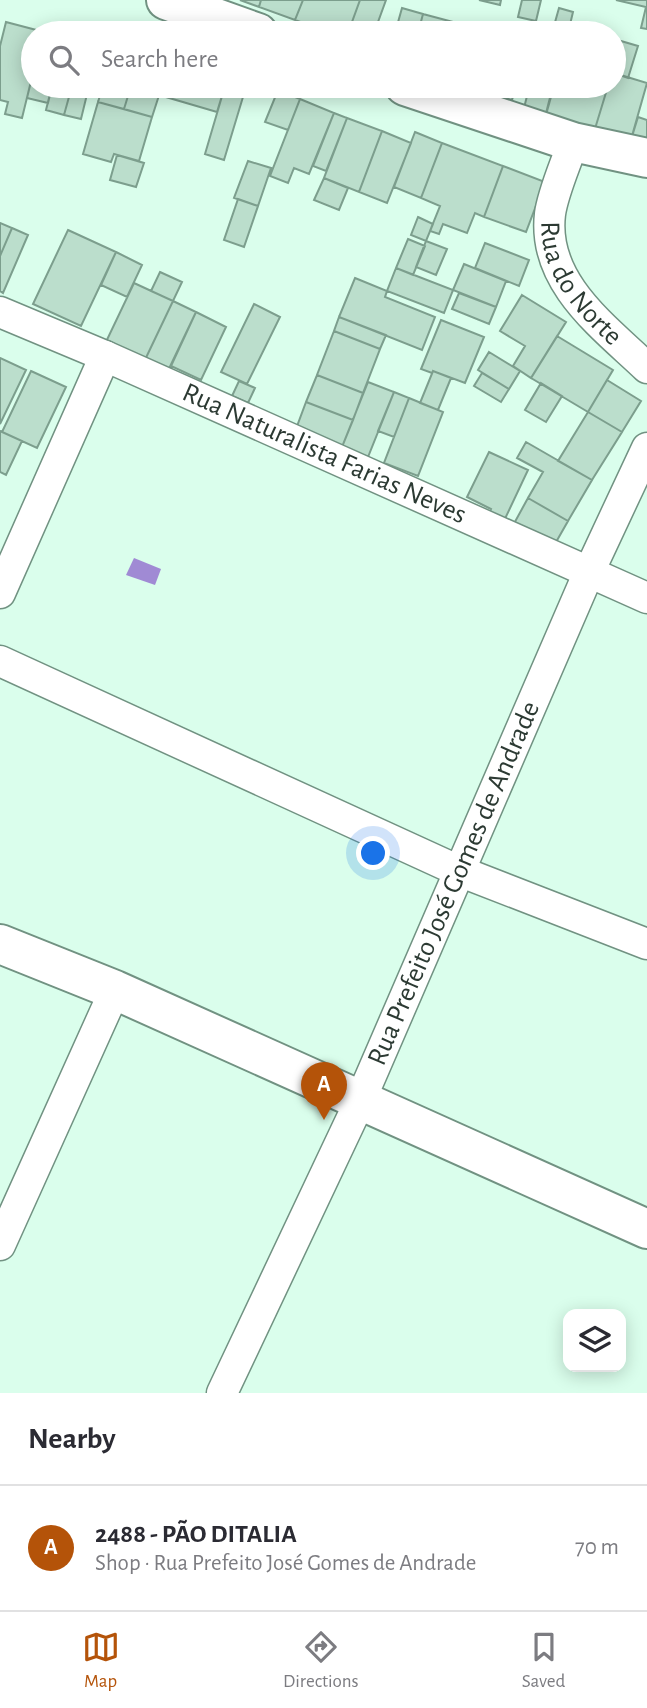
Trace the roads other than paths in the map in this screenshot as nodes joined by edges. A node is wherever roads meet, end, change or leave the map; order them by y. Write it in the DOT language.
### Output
graph roads {
  1 [pos="166,0"];
  2 [pos="225,21"];
  3 [pos="441,98"];
  4 [pos="573,142"];
  5 [pos="647,158"];
  6 [pos="0,312"];
  7 [pos="105,356"];
  8 [pos="647,368"];
  9 [pos="647,448"];
  10 [pos="589,572"];
  11 [pos="0,593"];
  12 [pos="647,598"];
  13 [pos="0,661"];
  14 [pos="459,871"];
  15 [pos="0,944"];
  16 [pos="647,944"];
  17 [pos="115,990"];
  18 [pos="360,1101"];
  19 [pos="647,1229"];
  20 [pos="0,1245"];
  21 [pos="222,1393"];
  1 -- 2 [label="street"];
  3 -- 4 [label="street"];
  4 -- 5 [label="street"];
  4 -- 8 [label="street, Rua do Norte"];
  6 -- 7 [label="street, Rua Naturalista Farias Neves"];
  7 -- 10 [label="street, Rua Naturalista Farias Neves"];
  7 -- 11 [label="street"];
  9 -- 10 [label="street, Rua Prefeito José Gomes de Andrade"];
  10 -- 12 [label="street, Rua Naturalista Farias Neves"];
  10 -- 14 [label="street, Rua Prefeito José Gomes de Andrade"];
  13 -- 14 [label="street"];
  14 -- 16 [label="street"];
  14 -- 18 [label="street, Rua Prefeito José Gomes de Andrade"];
  15 -- 17 [label="street"];
  17 -- 18 [label="street"];
  17 -- 20 [label="street"];
  18 -- 19 [label="street"];
  18 -- 21 [label="street, Rua Prefeito José Gomes de Andrade"];
}
